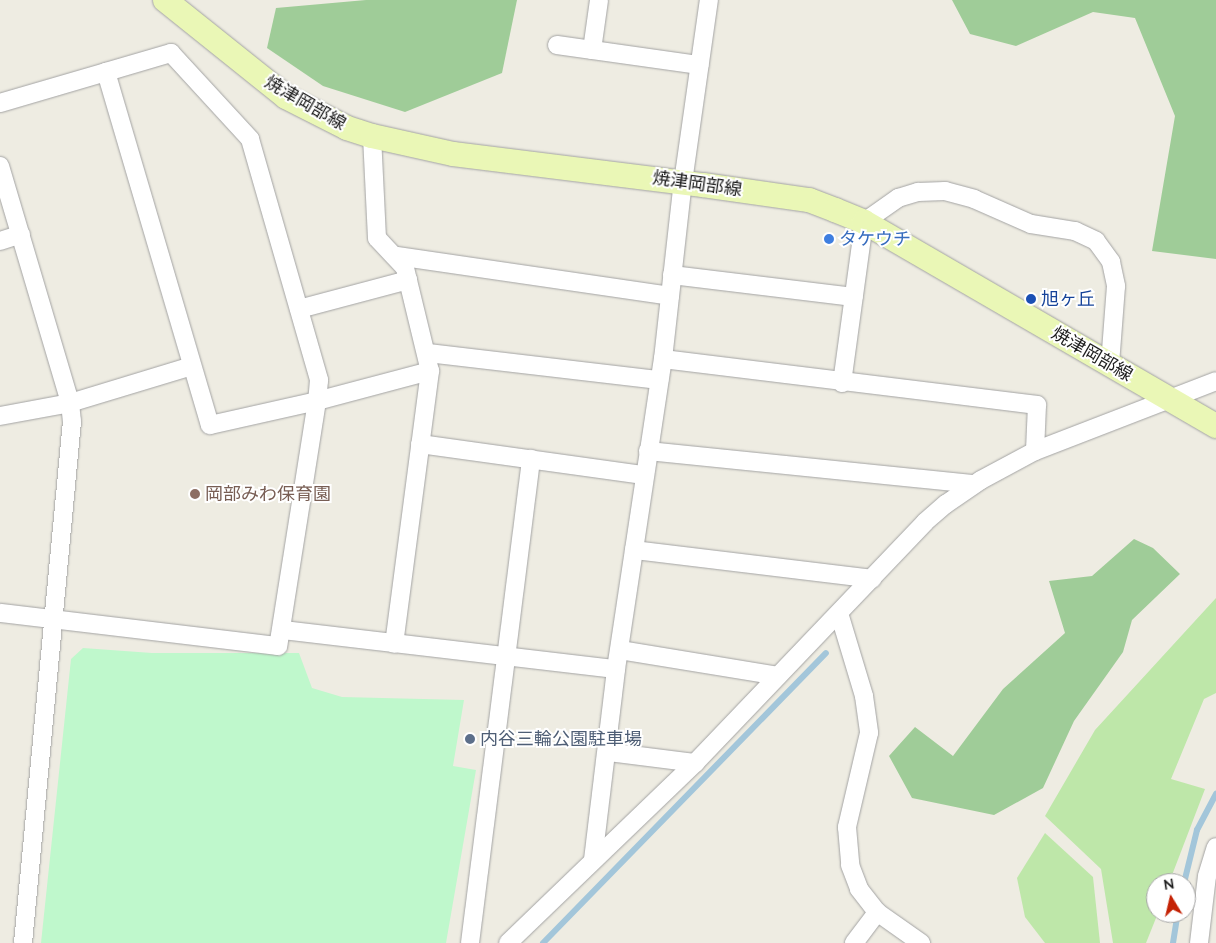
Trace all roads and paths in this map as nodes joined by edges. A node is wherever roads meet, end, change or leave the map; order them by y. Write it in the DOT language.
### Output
graph roads {
  1 [pos="167,0"];
  2 [pos="599,0"];
  3 [pos="709,0"];
  4 [pos="557,45"];
  5 [pos="592,50"];
  6 [pos="700,65"];
  7 [pos="106,72"];
  8 [pos="0,103"];
  9 [pos="372,136"];
  10 [pos="0,166"];
  11 [pos="683,182"];
  12 [pos="864,222"];
  13 [pos="21,234"];
  14 [pos="0,241"];
  15 [pos="397,256"];
  16 [pos="672,276"];
  17 [pos="408,280"];
  18 [pos="670,296"];
  19 [pos="854,297"];
  20 [pos="299,309"];
  21 [pos="428,352"];
  22 [pos="663,359"];
  23 [pos="1110,364"];
  24 [pos="192,366"];
  25 [pos="430,371"];
  26 [pos="659,380"];
  27 [pos="1216,381"];
  28 [pos="842,383"];
  29 [pos="1169,398"];
  30 [pos="317,401"];
  31 [pos="70,403"];
  32 [pos="0,416"];
  33 [pos="1216,426"];
  34 [pos="420,444"];
  35 [pos="648,451"];
  36 [pos="1035,451"];
  37 [pos="531,459"];
  38 [pos="644,475"];
  39 [pos="974,484"];
  40 [pos="634,550"];
  41 [pos="872,579"];
  42 [pos="0,613"];
  43 [pos="839,614"];
  44 [pos="56,619"];
  45 [pos="283,630"];
  46 [pos="394,644"];
  47 [pos="620,650"];
  48 [pos="504,658"];
  49 [pos="616,669"];
  50 [pos="778,676"];
  51 [pos="608,752"];
  52 [pos="695,763"];
  53 [pos="1216,847"];
  54 [pos="593,860"];
  55 [pos="877,912"];
  56 [pos="23,943"];
  57 [pos="470,943"];
  58 [pos="508,943"];
  59 [pos="854,943"];
  60 [pos="921,943"];
  61 [pos="1199,943"];
  1 -- 9 [label="main road, 焼津岡部線"];
  2 -- 5 [label="street"];
  3 -- 6 [label="street"];
  4 -- 5 [label="street"];
  5 -- 6 [label="street"];
  6 -- 11 [label="street"];
  7 -- 8 [label="street"];
  7 -- 20 [label="street"];
  7 -- 24 [label="street"];
  9 -- 11 [label="main road, 焼津岡部線"];
  9 -- 15 [label="street"];
  10 -- 13 [label="street"];
  11 -- 12 [label="main road, 焼津岡部線"];
  11 -- 16 [label="street"];
  12 -- 19 [label="street"];
  12 -- 23 [label="main road, 焼津岡部線"];
  12 -- 23 [label="street"];
  13 -- 14 [label="street"];
  13 -- 31 [label="street"];
  15 -- 17 [label="street"];
  15 -- 18 [label="street"];
  16 -- 18 [label="street"];
  16 -- 19 [label="street"];
  17 -- 20 [label="street"];
  17 -- 21 [label="street"];
  18 -- 22 [label="street"];
  19 -- 28 [label="street"];
  20 -- 30 [label="street"];
  21 -- 25 [label="street"];
  21 -- 26 [label="street"];
  22 -- 26 [label="street"];
  22 -- 28 [label="street"];
  23 -- 29 [label="main road, 焼津岡部線"];
  24 -- 30 [label="street"];
  24 -- 31 [label="street"];
  25 -- 30 [label="street"];
  25 -- 34 [label="street"];
  26 -- 35 [label="street"];
  27 -- 29 [label="street"];
  28 -- 36 [label="street"];
  29 -- 33 [label="main road, 焼津岡部線"];
  29 -- 36 [label="street"];
  30 -- 45 [label="street"];
  31 -- 32 [label="street"];
  31 -- 44 [label="street"];
  34 -- 37 [label="street"];
  34 -- 46 [label="street"];
  35 -- 38 [label="street"];
  35 -- 39 [label="street"];
  36 -- 39 [label="street"];
  37 -- 38 [label="street"];
  37 -- 48 [label="street"];
  38 -- 40 [label="street"];
  39 -- 41 [label="street"];
  40 -- 41 [label="street"];
  40 -- 47 [label="street"];
  41 -- 43 [label="street"];
  42 -- 44 [label="street"];
  43 -- 50 [label="street"];
  43 -- 55 [label="street"];
  44 -- 45 [label="street"];
  44 -- 56 [label="street"];
  45 -- 46 [label="street"];
  46 -- 48 [label="street"];
  47 -- 49 [label="street"];
  47 -- 50 [label="street"];
  48 -- 49 [label="street"];
  48 -- 57 [label="street"];
  49 -- 51 [label="street"];
  50 -- 52 [label="street"];
  51 -- 52 [label="street"];
  51 -- 54 [label="street"];
  52 -- 54 [label="street"];
  53 -- 61 [label="street"];
  54 -- 58 [label="street"];
  55 -- 59 [label="street"];
  55 -- 60 [label="street"];
}
